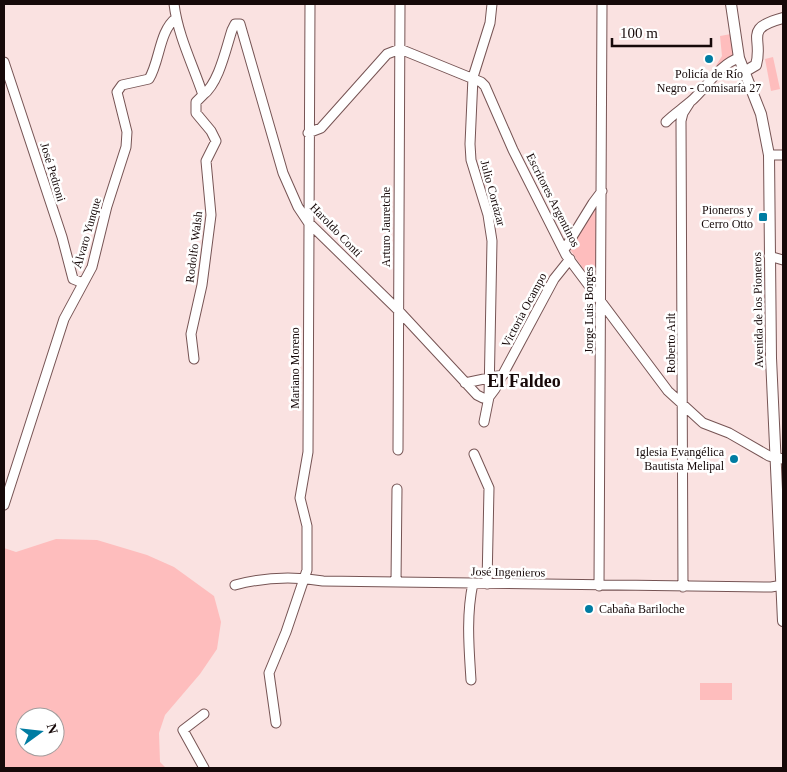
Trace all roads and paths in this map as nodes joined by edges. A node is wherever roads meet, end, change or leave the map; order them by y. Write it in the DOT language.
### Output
graph roads {
  1 [pos="174,4"];
  2 [pos="310,4"];
  3 [pos="400,4"];
  4 [pos="492,4"];
  5 [pos="602,4"];
  6 [pos="731,4"];
  7 [pos="176,18"];
  8 [pos="783,18"];
  9 [pos="400,49"];
  10 [pos="740,58"];
  11 [pos="4,62"];
  12 [pos="744,72"];
  13 [pos="473,77"];
  14 [pos="203,95"];
  15 [pos="690,102"];
  16 [pos="666,122"];
  17 [pos="308,133"];
  18 [pos="769,155"];
  19 [pos="783,155"];
  20 [pos="602,191"];
  21 [pos="308,222"];
  22 [pos="564,250"];
  23 [pos="769,256"];
  24 [pos="570,259"];
  25 [pos="783,260"];
  26 [pos="83,283"];
  27 [pos="601,304"];
  28 [pos="398,310"];
  29 [pos="194,359"];
  30 [pos="503,375"];
  31 [pos="488,378"];
  32 [pos="465,383"];
  33 [pos="489,397"];
  34 [pos="683,408"];
  35 [pos="484,422"];
  36 [pos="398,450"];
  37 [pos="474,454"];
  38 [pos="779,458"];
  39 [pos="397,489"];
  40 [pos="4,505"];
  41 [pos="305,578"];
  42 [pos="396,582"];
  43 [pos="473,583"];
  44 [pos="487,584"];
  45 [pos="236,585"];
  46 [pos="782,585"];
  47 [pos="599,586"];
  48 [pos="683,587"];
  49 [pos="783,621"];
  50 [pos="472,680"];
  51 [pos="204,714"];
  52 [pos="276,723"];
  53 [pos="204,768"];
  1 -- 7 [label="street"];
  2 -- 17 [label="street, Mariano Moreno"];
  3 -- 9 [label="street, Arturo Jauretche"];
  4 -- 13 [label="street, Julio Cortázar"];
  5 -- 20 [label="street, Jorge Luis Borges"];
  6 -- 10 [label="main road, Avenida de los Pioneros"];
  7 -- 14 [label="street"];
  7 -- 26 [label="street, Álvaro Yunque"];
  8 -- 12 [label="main road"];
  9 -- 13 [label="street, Escritores Argentinos"];
  9 -- 17 [label="street"];
  9 -- 28 [label="street, Arturo Jauretche"];
  10 -- 12 [label="main road, Avenida de los Pioneros"];
  10 -- 15 [label="street"];
  11 -- 26 [label="street, José Pedroni"];
  12 -- 18 [label="main road, Avenida de los Pioneros"];
  13 -- 22 [label="street, Escritores Argentinos"];
  13 -- 31 [label="street, Julio Cortázar"];
  14 -- 21 [label="street, Haroldo Conti"];
  14 -- 29 [label="street, Rodolfo Walsh"];
  15 -- 16 [label="street"];
  15 -- 34 [label="street, Roberto Arlt"];
  17 -- 21 [label="street, Mariano Moreno"];
  18 -- 19 [label="street"];
  18 -- 23 [label="main road, Avenida de los Pioneros"];
  20 -- 22 [label="street"];
  20 -- 27 [label="street, Jorge Luis Borges"];
  21 -- 28 [label="street, Haroldo Conti"];
  21 -- 41 [label="street, Mariano Moreno"];
  22 -- 24 [label="street, Escritores Argentinos"];
  23 -- 25 [label="street"];
  23 -- 38 [label="main road, Avenida de los Pioneros"];
  24 -- 27 [label="street, Escritores Argentinos"];
  24 -- 30 [label="street, Victoria Ocampo"];
  26 -- 40 [label="street, Álvaro Yunque"];
  27 -- 34 [label="street, Escritores Argentinos"];
  27 -- 47 [label="street, Jorge Luis Borges"];
  28 -- 32 [label="street, Haroldo Conti"];
  28 -- 36 [label="street, Arturo Jauretche"];
  30 -- 31 [label="street"];
  30 -- 33 [label="street, Victoria Ocampo"];
  31 -- 32 [label="street"];
  31 -- 33 [label="street, Julio Cortázar"];
  32 -- 33 [label="street, Haroldo Conti"];
  33 -- 35 [label="street, Julio Cortázar"];
  34 -- 38 [label="street, Escritores Argentinos"];
  34 -- 48 [label="street, Roberto Arlt"];
  37 -- 44 [label="street"];
  38 -- 46 [label="main road, Avenida de los Pioneros"];
  39 -- 42 [label="street"];
  41 -- 42 [label="street, José Ingenieros"];
  41 -- 45 [label="street, José Ingenieros"];
  41 -- 52 [label="street, Mariano Moreno"];
  42 -- 43 [label="street, José Ingenieros"];
  43 -- 44 [label="street, José Ingenieros"];
  43 -- 50 [label="street"];
  44 -- 47 [label="street, José Ingenieros"];
  46 -- 48 [label="street, José Ingenieros"];
  46 -- 49 [label="main road, Avenida de los Pioneros"];
  47 -- 48 [label="street, José Ingenieros"];
  51 -- 53 [label="street"];
}
